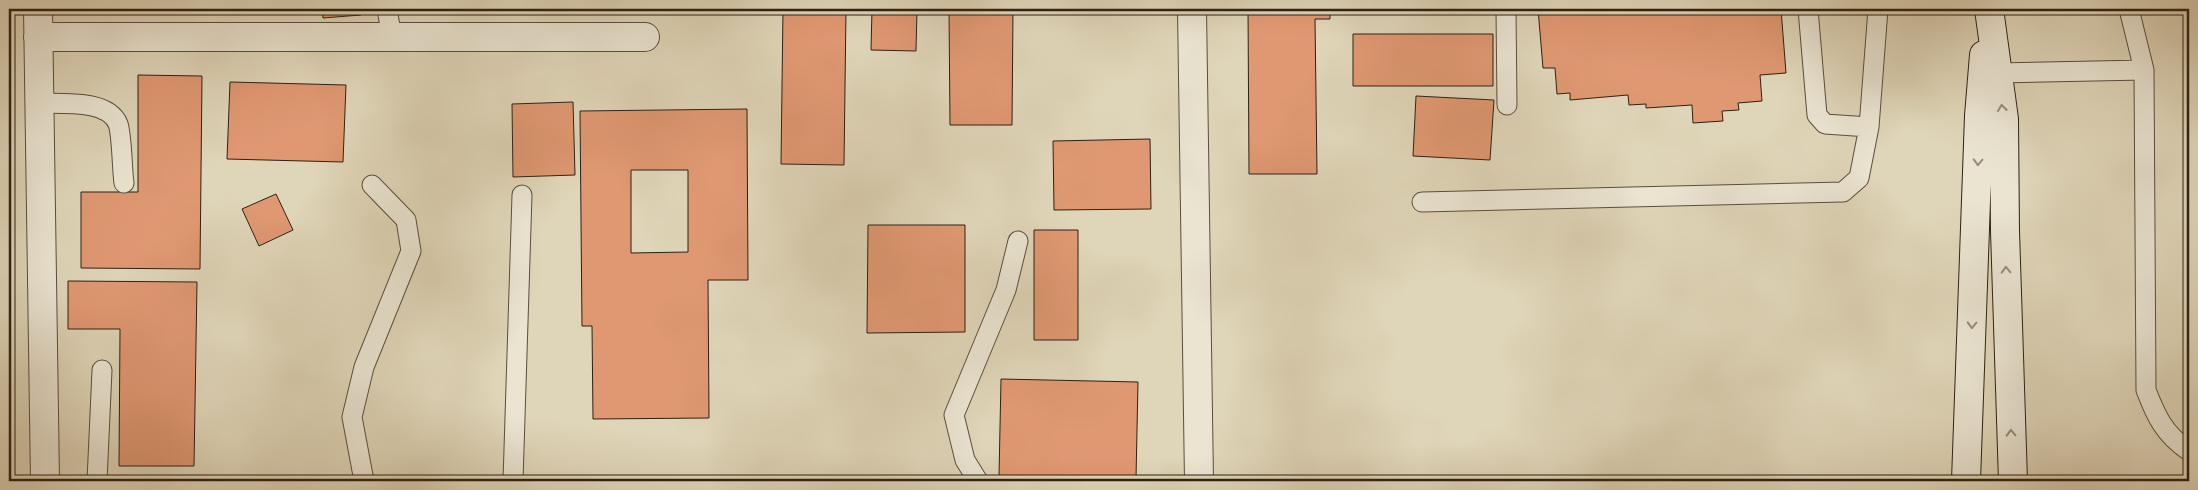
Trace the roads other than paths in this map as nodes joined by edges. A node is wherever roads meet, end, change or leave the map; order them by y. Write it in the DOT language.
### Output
graph roads {
  1 [pos="38,9"];
  2 [pos="388,9"];
  3 [pos="1192,9"];
  4 [pos="1506,9"];
  5 [pos="1808,9"];
  6 [pos="1878,9"];
  7 [pos="1988,9"];
  8 [pos="2129,9"];
  9 [pos="38,37"];
  10 [pos="392,38"];
  11 [pos="645,38"];
  12 [pos="2144,70"];
  13 [pos="1998,73"];
  14 [pos="39,103"];
  15 [pos="1507,105"];
  16 [pos="1869,128"];
  17 [pos="124,183"];
  18 [pos="372,185"];
  19 [pos="522,195"];
  20 [pos="1422,202"];
  21 [pos="1018,241"];
  22 [pos="102,370"];
  23 [pos="2189,451"];
  24 [pos="45,481"];
  25 [pos="97,481"];
  26 [pos="364,481"];
  27 [pos="513,481"];
  28 [pos="978,481"];
  29 [pos="1199,481"];
  30 [pos="1966,481"];
  31 [pos="2013,481"];
  1 -- 9 [label="street"];
  2 -- 10 [label="lane"];
  3 -- 29 [label="street"];
  4 -- 15 [label="lane"];
  5 -- 16 [label="lane"];
  6 -- 16 [label="lane"];
  7 -- 13 [label="street"];
  7 -- 30 [label="street, one-way"];
  8 -- 12 [label="lane"];
  9 -- 10 [label="street"];
  9 -- 14 [label="street"];
  10 -- 11 [label="street"];
  12 -- 13 [label="lane"];
  12 -- 23 [label="lane"];
  31 -- 13 [label="street, one-way"];
  14 -- 17 [label="lane"];
  14 -- 24 [label="street"];
  16 -- 20 [label="lane"];
  18 -- 26 [label="lane"];
  19 -- 27 [label="lane"];
  21 -- 28 [label="lane"];
  22 -- 25 [label="lane"];
}
